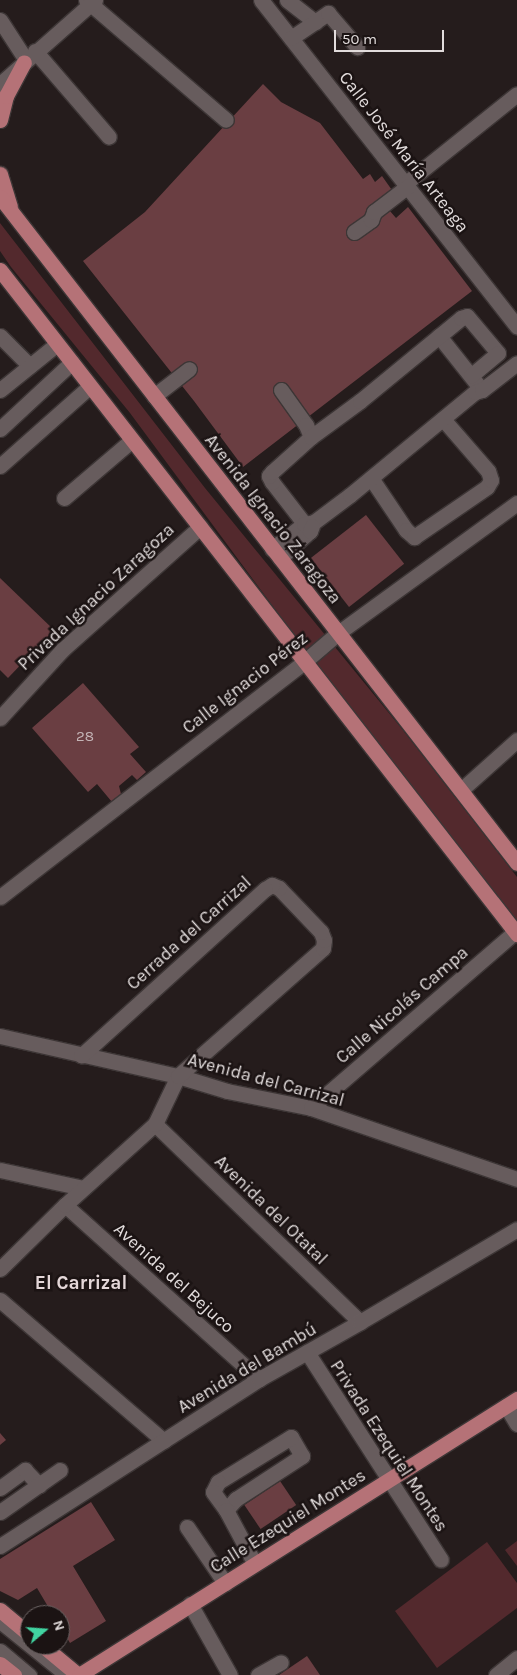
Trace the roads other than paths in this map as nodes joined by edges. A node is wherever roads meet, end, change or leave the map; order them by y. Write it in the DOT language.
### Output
graph roads {
  1 [pos="261,0"];
  2 [pos="287,0"];
  3 [pos="90,1"];
  4 [pos="0,20"];
  5 [pos="315,22"];
  6 [pos="291,38"];
  7 [pos="357,47"];
  8 [pos="28,58"];
  9 [pos="0,84"];
  10 [pos="517,94"];
  11 [pos="0,120"];
  12 [pos="226,120"];
  13 [pos="109,137"];
  14 [pos="0,174"];
  15 [pos="410,188"];
  16 [pos="0,197"];
  17 [pos="11,210"];
  18 [pos="354,232"];
  19 [pos="0,270"];
  20 [pos="517,327"];
  21 [pos="0,336"];
  22 [pos="439,336"];
  23 [pos="57,344"];
  24 [pos="517,352"];
  25 [pos="72,362"];
  26 [pos="517,364"];
  27 [pos="30,366"];
  28 [pos="189,369"];
  29 [pos="90,386"];
  30 [pos="476,386"];
  31 [pos="0,390"];
  32 [pos="281,390"];
  33 [pos="154,396"];
  34 [pos="297,411"];
  35 [pos="443,419"];
  36 [pos="325,427"];
  37 [pos="0,430"];
  38 [pos="311,437"];
  39 [pos="132,440"];
  40 [pos="0,466"];
  41 [pos="370,478"];
  42 [pos="64,498"];
  43 [pos="517,503"];
  44 [pos="200,526"];
  45 [pos="309,526"];
  46 [pos="276,553"];
  47 [pos="338,633"];
  48 [pos="304,662"];
  49 [pos="0,718"];
  50 [pos="517,740"];
  51 [pos="461,790"];
  52 [pos="517,863"];
  53 [pos="0,897"];
  54 [pos="516,932"];
  55 [pos="0,1036"];
  56 [pos="81,1056"];
  57 [pos="178,1076"];
  58 [pos="311,1108"];
  59 [pos="155,1124"];
  60 [pos="0,1170"];
  61 [pos="517,1179"];
  62 [pos="82,1188"];
  63 [pos="65,1205"];
  64 [pos="517,1229"];
  65 [pos="0,1269"];
  66 [pos="0,1300"];
  67 [pos="360,1322"];
  68 [pos="307,1352"];
  69 [pos="259,1379"];
  70 [pos="511,1403"];
  71 [pos="517,1424"];
  72 [pos="164,1441"];
  73 [pos="60,1470"];
  74 [pos="389,1480"];
  75 [pos="38,1485"];
  76 [pos="0,1488"];
  77 [pos="226,1510"];
  78 [pos="0,1512"];
  79 [pos="187,1527"];
  80 [pos="0,1546"];
  81 [pos="440,1560"];
  82 [pos="255,1564"];
  83 [pos="225,1583"];
  84 [pos="190,1604"];
  85 [pos="0,1610"];
  86 [pos="0,1621"];
  87 [pos="20,1627"];
  88 [pos="0,1652"];
  89 [pos="54,1655"];
  90 [pos="517,1658"];
  91 [pos="280,1662"];
  92 [pos="0,1664"];
  93 [pos="14,1675"];
  94 [pos="29,1675"];
  95 [pos="67,1675"];
  96 [pos="78,1675"];
  97 [pos="230,1675"];
  98 [pos="258,1675"];
  99 [pos="496,1675"];
  1 -- 6 [label="street, Calle José María Arteaga"];
  2 -- 5 [label="street"];
  3 -- 8 [label="street"];
  3 -- 12 [label="street"];
  4 -- 8 [label="street"];
  5 -- 6 [label="street"];
  5 -- 7 [label="street"];
  6 -- 15 [label="street, Calle José María Arteaga"];
  8 -- 9 [label="street"];
  8 -- 11 [label="main road"];
  8 -- 13 [label="street"];
  10 -- 15 [label="street"];
  14 -- 17 [label="main road"];
  15 -- 18 [label="street"];
  15 -- 20 [label="street, Calle José María Arteaga"];
  16 -- 17 [label="main road, Avenida Ignacio Zaragoza"];
  17 -- 33 [label="main road, Avenida Ignacio Zaragoza"];
  19 -- 23 [label="main road"];
  21 -- 27 [label="street"];
  22 -- 30 [label="street"];
  22 -- 30 [label="street"];
  22 -- 36 [label="street"];
  23 -- 25 [label="main road"];
  23 -- 27 [label="street"];
  24 -- 30 [label="street"];
  25 -- 29 [label="main road"];
  25 -- 37 [label="street"];
  26 -- 30 [label="street"];
  27 -- 31 [label="street"];
  28 -- 33 [label="street"];
  29 -- 39 [label="main road"];
  29 -- 40 [label="street"];
  30 -- 35 [label="street"];
  32 -- 34 [label="street"];
  33 -- 46 [label="main road, Avenida Ignacio Zaragoza"];
  34 -- 36 [label="street"];
  34 -- 38 [label="street"];
  35 -- 41 [label="street"];
  35 -- 41 [label="street"];
  36 -- 38 [label="street"];
  38 -- 45 [label="street"];
  39 -- 42 [label="street"];
  39 -- 44 [label="main road"];
  41 -- 45 [label="street"];
  43 -- 47 [label="street, Calle Ignacio Pérez"];
  44 -- 48 [label="main road"];
  44 -- 49 [label="street, Privada Ignacio Zaragoza"];
  45 -- 46 [label="street"];
  46 -- 47 [label="main road, Avenida Ignacio Zaragoza"];
  47 -- 48 [label="street, Calle Ignacio Pérez"];
  47 -- 51 [label="main road, Avenida Ignacio Zaragoza"];
  48 -- 53 [label="street, Calle Ignacio Pérez"];
  48 -- 54 [label="main road"];
  50 -- 51 [label="street"];
  51 -- 52 [label="main road, Avenida Ignacio Zaragoza"];
  54 -- 58 [label="street, Calle Nicolás Campa"];
  55 -- 56 [label="street, Avenida del Carrizal"];
  56 -- 57 [label="street, Avenida del Carrizal"];
  56 -- 57 [label="street, Cerrada del Carrizal"];
  57 -- 58 [label="street, Avenida del Carrizal"];
  57 -- 59 [label="street"];
  58 -- 61 [label="street, Avenida del Carrizal"];
  59 -- 62 [label="street"];
  59 -- 67 [label="street, Avenida del Otatal"];
  60 -- 62 [label="street"];
  62 -- 63 [label="street"];
  63 -- 65 [label="street"];
  63 -- 69 [label="street, Avenida del Bejuco"];
  64 -- 67 [label="street, Avenida del Bambú"];
  66 -- 72 [label="street"];
  67 -- 68 [label="street, Avenida del Bambú"];
  68 -- 69 [label="street, Avenida del Bambú"];
  68 -- 74 [label="street, Privada Ezequiel Montes"];
  69 -- 72 [label="street, Avenida del Bambú"];
  70 -- 71 [label="street"];
  70 -- 74 [label="main road, Calle Ezequiel Montes"];
  72 -- 80 [label="street, Avenida del Bambú"];
  73 -- 75 [label="street"];
  74 -- 81 [label="street, Privada Ezequiel Montes"];
  74 -- 82 [label="main road, Calle Ezequiel Montes"];
  75 -- 76 [label="street"];
  75 -- 78 [label="street"];
  77 -- 77 [label="street"];
  77 -- 82 [label="street"];
  79 -- 83 [label="street"];
  82 -- 83 [label="main road, Calle Ezequiel Montes"];
  83 -- 84 [label="main road, Calle Ezequiel Montes"];
  84 -- 96 [label="main road, Calle Ezequiel Montes"];
  84 -- 97 [label="street"];
  85 -- 87 [label="main road"];
  86 -- 95 [label="street"];
  88 -- 94 [label="street"];
  89 -- 96 [label="main road"];
  90 -- 99 [label="street"];
  91 -- 98 [label="street"];
  92 -- 93 [label="main road"];
}
